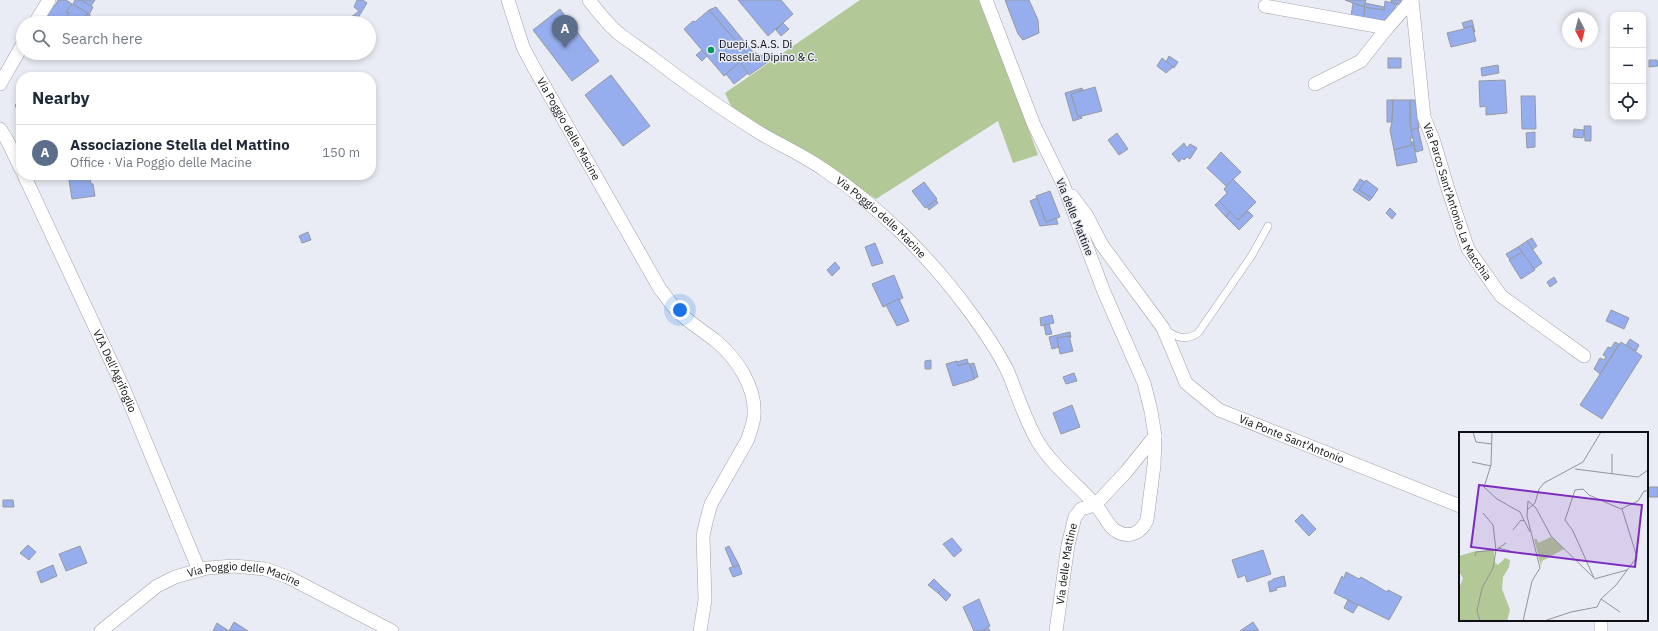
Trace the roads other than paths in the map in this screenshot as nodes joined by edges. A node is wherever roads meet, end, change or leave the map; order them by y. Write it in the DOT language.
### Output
graph roads {
  1 [pos="49,0"];
  2 [pos="508,0"];
  3 [pos="589,0"];
  4 [pos="986,0"];
  5 [pos="1413,0"];
  6 [pos="1265,6"];
  7 [pos="40,16"];
  8 [pos="1387,28"];
  9 [pos="16,56"];
  10 [pos="0,84"];
  11 [pos="1315,84"];
  12 [pos="0,129"];
  13 [pos="16,159"];
  14 [pos="26,180"];
  15 [pos="1063,184"];
  16 [pos="1268,226"];
  17 [pos="1163,328"];
  18 [pos="1584,356"];
  19 [pos="1155,436"];
  20 [pos="1096,506"];
  21 [pos="1459,506"];
  22 [pos="199,570"];
  23 [pos="101,631"];
  24 [pos="392,631"];
  25 [pos="700,631"];
  26 [pos="1056,631"];
  1 -- 7 [label="street"];
  2 -- 25 [label="street, Via Poggio delle Macine"];
  3 -- 20 [label="street, Via Poggio delle Macine"];
  4 -- 15 [label="street, Via delle Mattine"];
  5 -- 8 [label="street, Via Parco Sant'Antonio La Macchia"];
  5 -- 18 [label="street, Via Parco Sant'Antonio La Macchia"];
  6 -- 8 [label="street"];
  8 -- 11 [label="street, Via Parco Sant'Antonio La Macchia"];
  9 -- 10 [label="street"];
  12 -- 13 [label="street"];
  14 -- 22 [label="street, VIA Dell'Agrifoglio"];
  15 -- 17 [label="street, Via Ponte Sant'Antonio"];
  15 -- 19 [label="street, Via delle Mattine"];
  16 -- 17 [label="lane, Via Ponte Sant'Antonio"];
  17 -- 21 [label="street, Via Ponte Sant'Antonio"];
  19 -- 20 [label="street, Via delle Mattine"];
  19 -- 20 [label="street, Via delle Mattine"];
  20 -- 26 [label="street, Via delle Mattine"];
  22 -- 23 [label="street, Via Poggio delle Macine"];
  22 -- 24 [label="street, Via Poggio delle Macine"];
}
